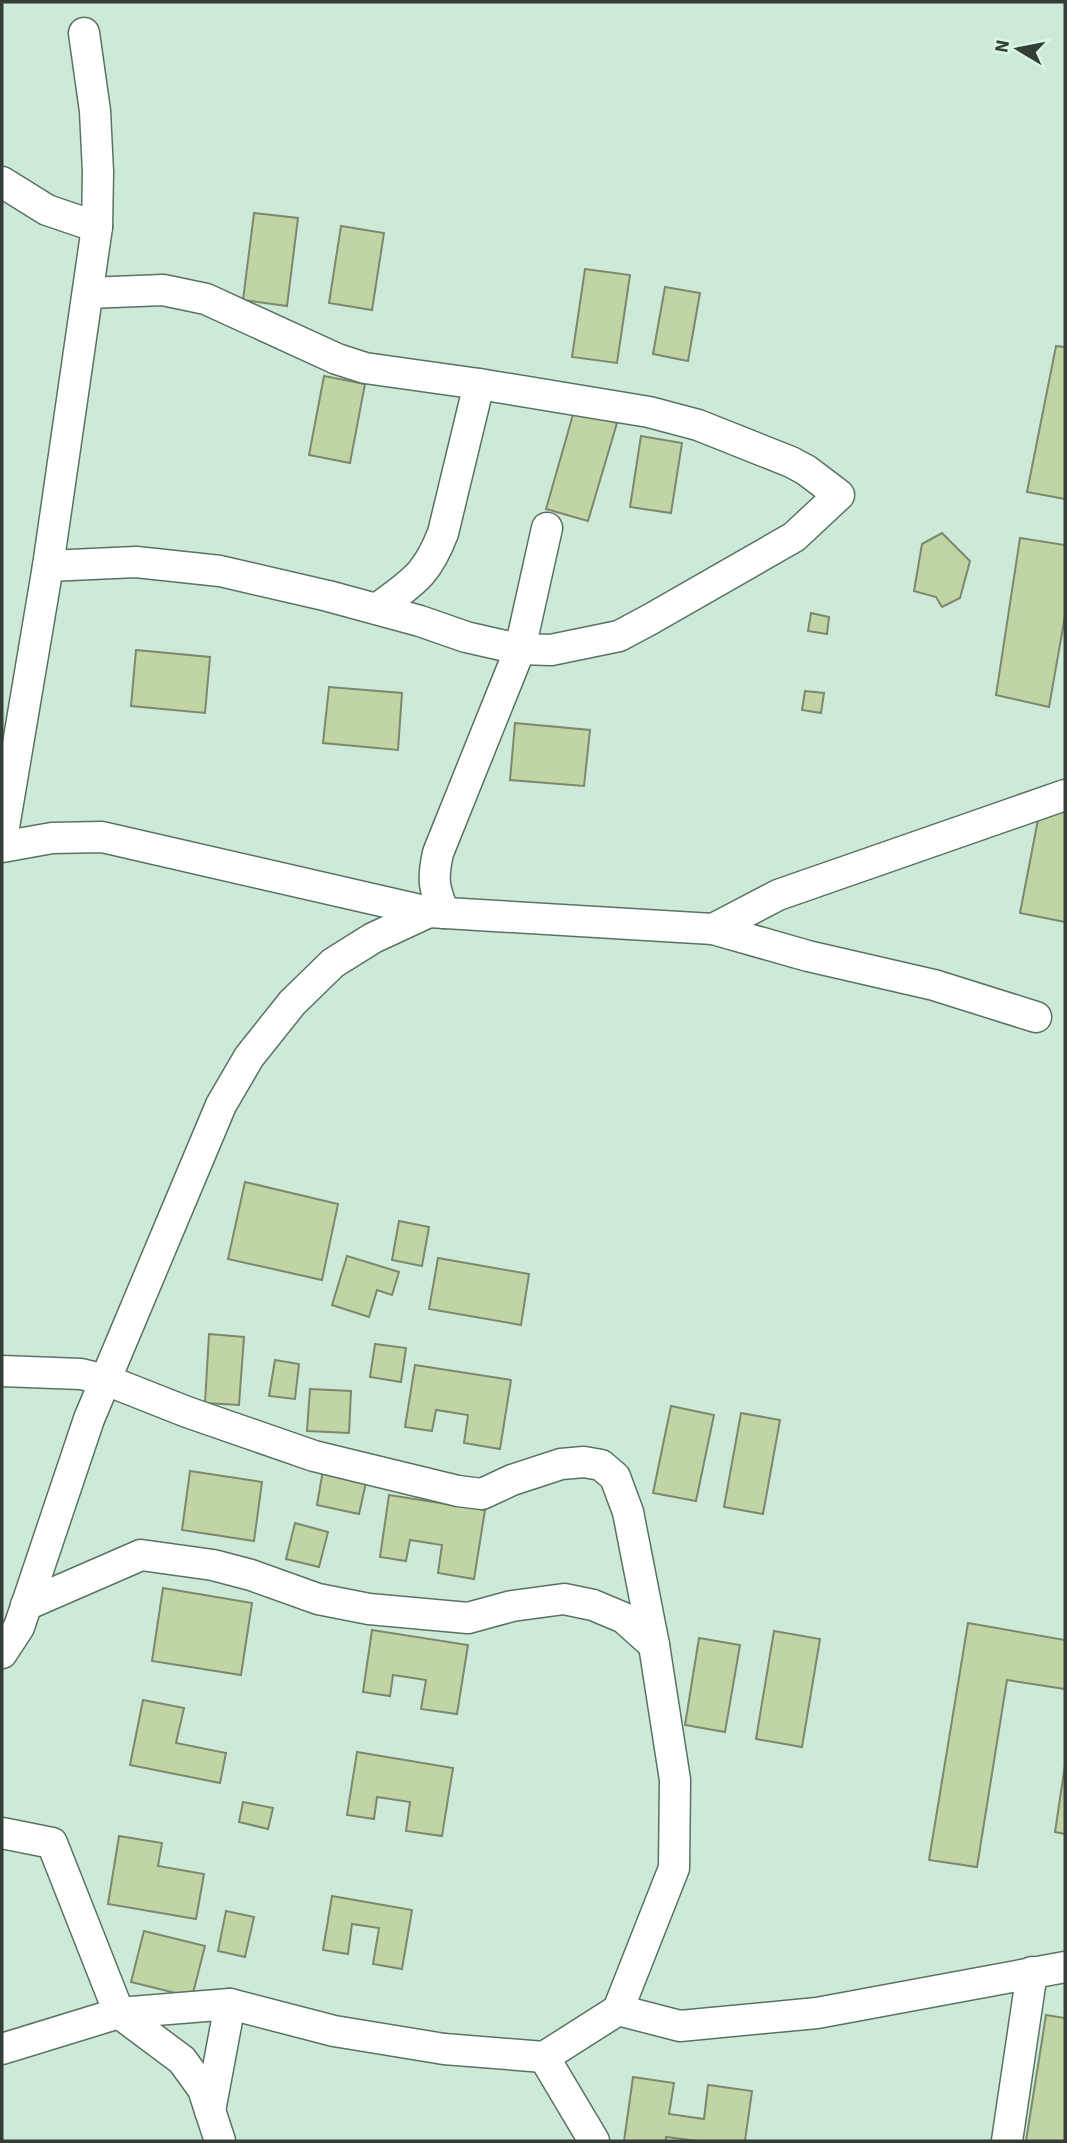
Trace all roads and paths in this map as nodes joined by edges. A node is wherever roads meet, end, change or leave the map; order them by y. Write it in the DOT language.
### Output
graph roads {
  1 [pos="84,33"];
  2 [pos="2,182"];
  3 [pos="97,227"];
  4 [pos="88,293"];
  5 [pos="479,384"];
  6 [pos="547,528"];
  7 [pos="48,566"];
  8 [pos="377,609"];
  9 [pos="520,649"];
  10 [pos="1065,795"];
  11 [pos="2,839"];
  12 [pos="2,847"];
  13 [pos="436,913"];
  14 [pos="713,929"];
  15 [pos="1036,1017"];
  16 [pos="2,1371"];
  17 [pos="106,1380"];
  18 [pos="26,1605"];
  19 [pos="654,1645"];
  20 [pos="2,1653"];
  21 [pos="2,1833"];
  22 [pos="1065,1967"];
  23 [pos="1032,1972"];
  24 [pos="230,2004"];
  25 [pos="618,2010"];
  26 [pos="119,2013"];
  27 [pos="2,2049"];
  28 [pos="544,2057"];
  29 [pos="210,2111"];
  30 [pos="219,2141"];
  31 [pos="594,2141"];
  32 [pos="1007,2141"];
  1 -- 3 [label="street"];
  2 -- 3 [label="street"];
  3 -- 4 [label="street"];
  4 -- 5 [label="street"];
  4 -- 7 [label="street"];
  5 -- 8 [label="street"];
  5 -- 9 [label="street"];
  6 -- 9 [label="street"];
  7 -- 8 [label="street"];
  7 -- 11 [label="street"];
  8 -- 9 [label="street"];
  9 -- 13 [label="street"];
  10 -- 14 [label="street"];
  12 -- 13 [label="street"];
  13 -- 14 [label="street"];
  13 -- 17 [label="street"];
  14 -- 15 [label="street"];
  16 -- 17 [label="street"];
  17 -- 18 [label="street"];
  17 -- 19 [label="street"];
  18 -- 19 [label="street"];
  18 -- 20 [label="street"];
  19 -- 25 [label="street"];
  21 -- 26 [label="street"];
  22 -- 23 [label="street"];
  23 -- 25 [label="street"];
  23 -- 32 [label="street"];
  24 -- 26 [label="street"];
  24 -- 28 [label="street"];
  24 -- 29 [label="street"];
  25 -- 28 [label="street"];
  26 -- 27 [label="street"];
  26 -- 29 [label="street"];
  28 -- 31 [label="street"];
  29 -- 30 [label="street"];
}
